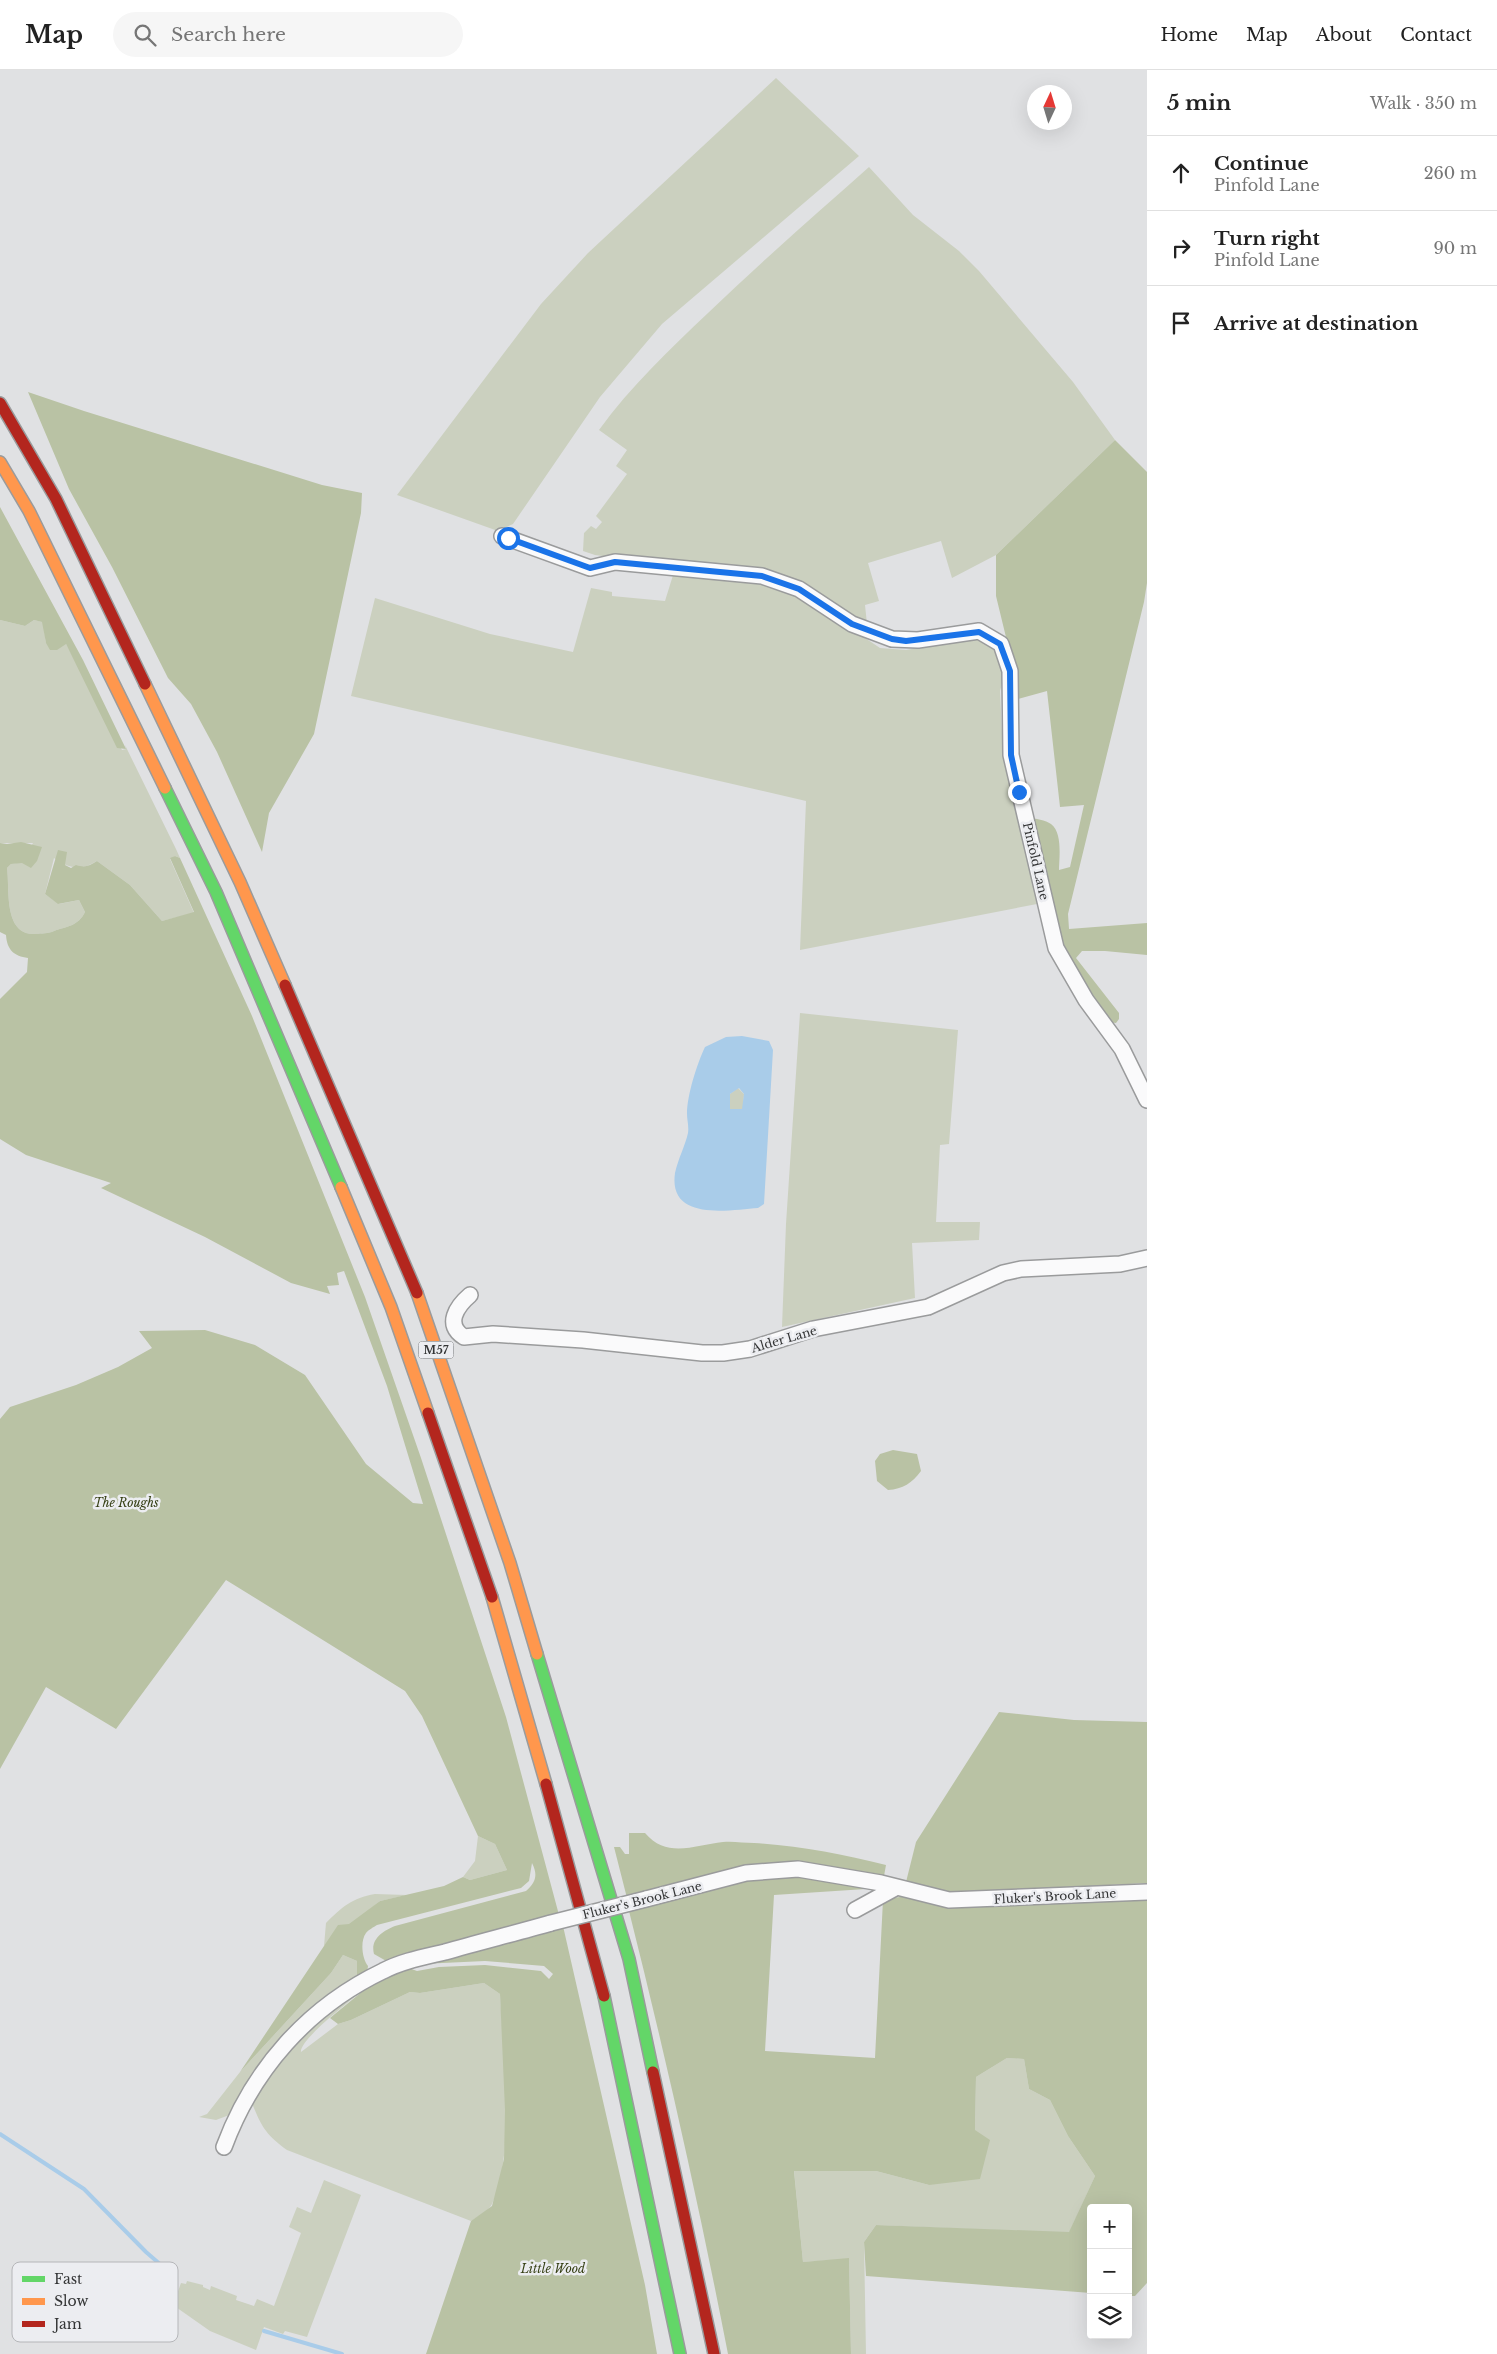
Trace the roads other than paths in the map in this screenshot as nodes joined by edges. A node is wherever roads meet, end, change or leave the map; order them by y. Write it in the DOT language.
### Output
graph roads {
  1 [pos="0,403"];
  2 [pos="0,462"];
  3 [pos="502,536"];
  4 [pos="1147,1100"];
  5 [pos="1147,1258"];
  6 [pos="470,1295"];
  7 [pos="896,1887"];
  8 [pos="1147,1892"];
  9 [pos="855,1910"];
  10 [pos="224,2146"];
  11 [pos="680,2354"];
  12 [pos="714,2354"];
  1 -- 12 [label="highway, M57"];
  2 -- 11 [label="highway, M57"];
  3 -- 4 [label="street, Pinfold Lane"];
  5 -- 6 [label="street, Alder Lane"];
  7 -- 8 [label="street, Fluker's Brook Lane"];
  7 -- 9 [label="street"];
  7 -- 10 [label="street, Fluker's Brook Lane, bridge"];
}
